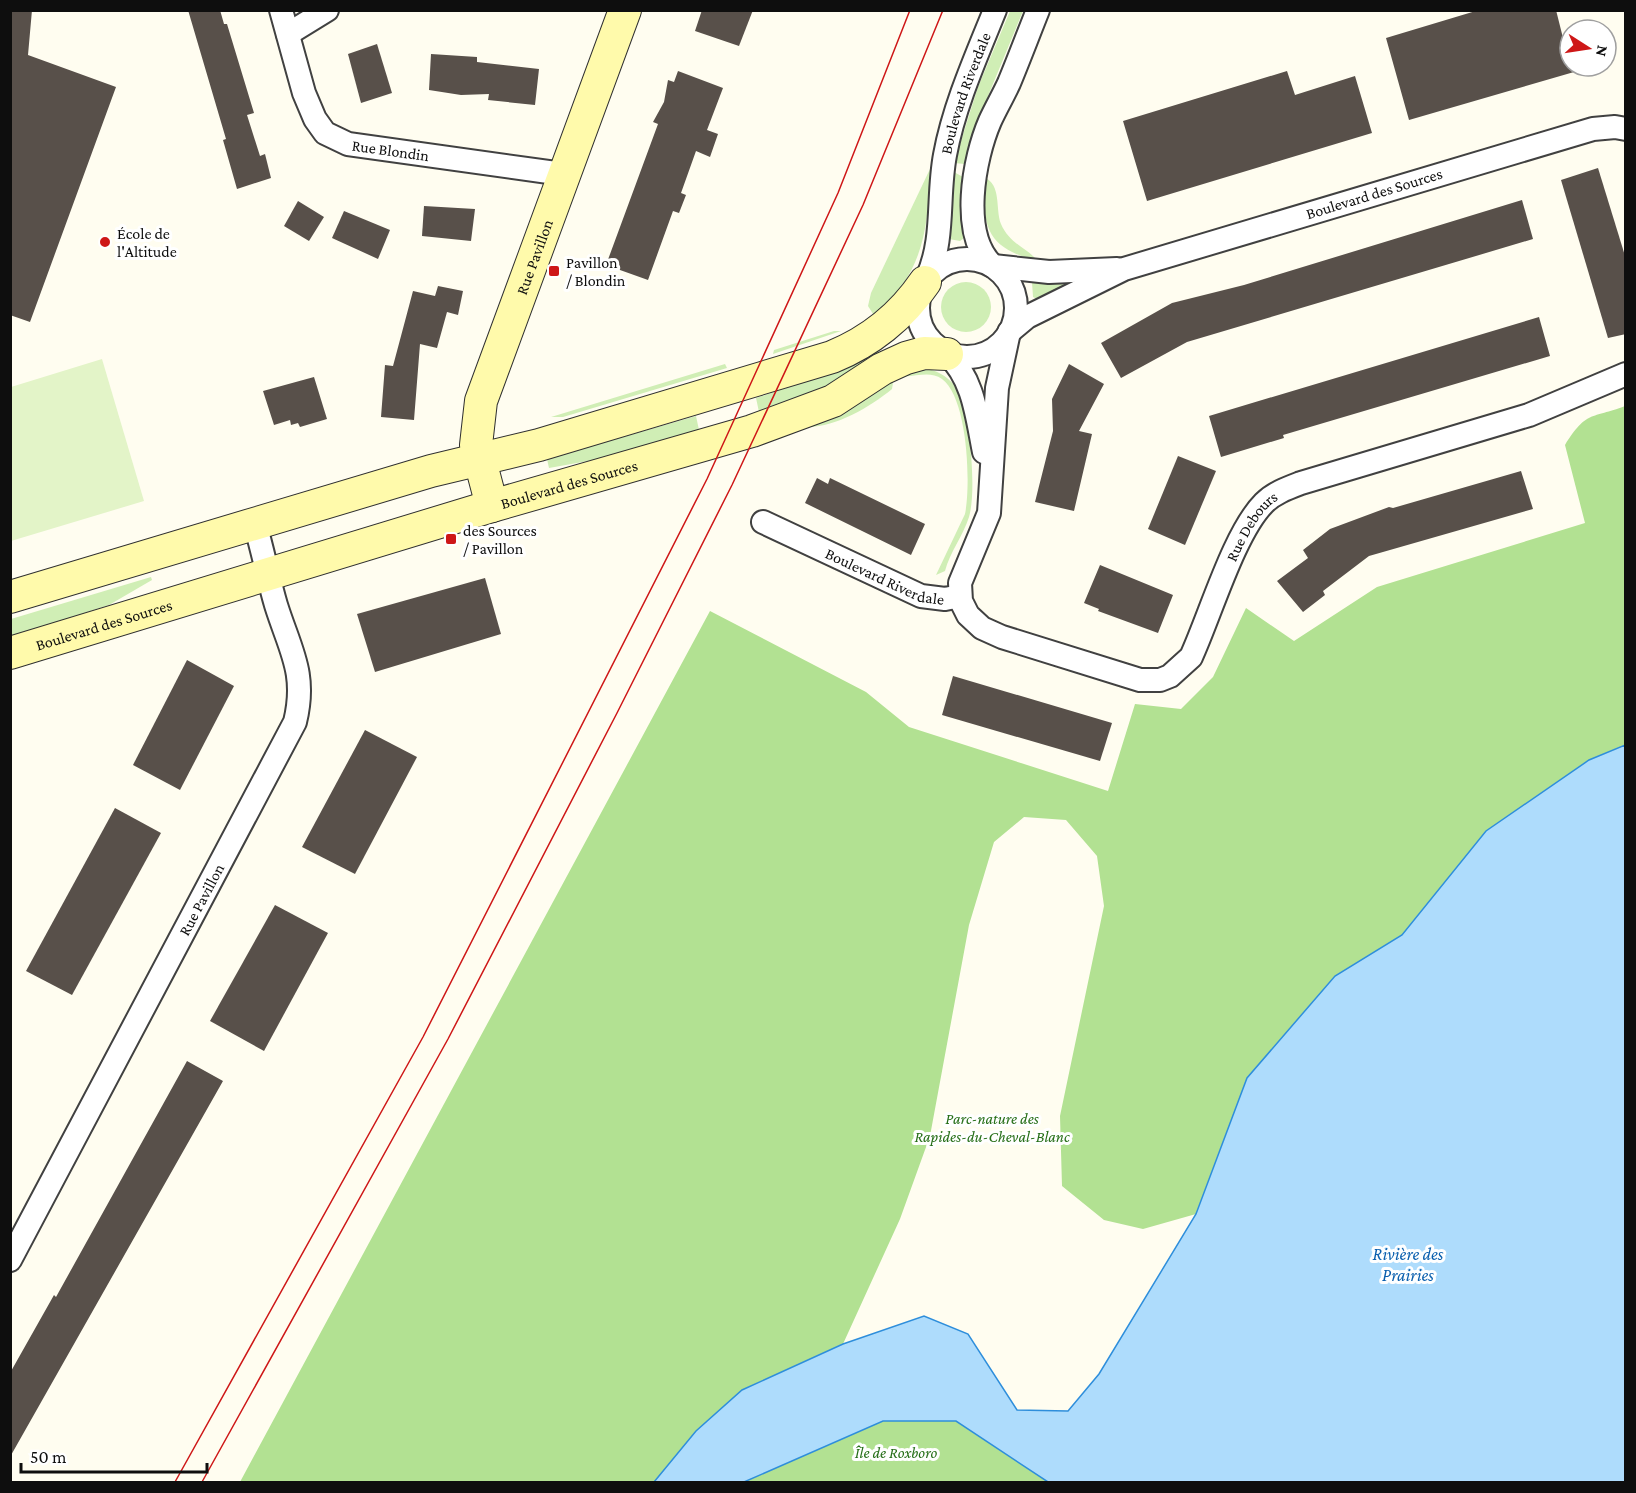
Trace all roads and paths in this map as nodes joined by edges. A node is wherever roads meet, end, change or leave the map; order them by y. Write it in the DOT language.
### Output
graph roads {
  1 [pos="281,10"];
  2 [pos="327,10"];
  3 [pos="625,10"];
  4 [pos="995,10"];
  5 [pos="1038,10"];
  6 [pos="288,34"];
  7 [pos="1626,129"];
  8 [pos="563,174"];
  9 [pos="993,266"];
  10 [pos="1124,269"];
  11 [pos="925,282"];
  12 [pos="1009,332"];
  13 [pos="947,354"];
  14 [pos="1626,374"];
  15 [pos="478,460"];
  16 [pos="989,477"];
  17 [pos="492,506"];
  18 [pos="764,522"];
  19 [pos="255,524"];
  20 [pos="269,575"];
  21 [pos="960,596"];
  22 [pos="10,597"];
  23 [pos="10,653"];
  24 [pos="10,1260"];
  1 -- 6 [label="street, Rue Blondin"];
  2 -- 6 [label="street"];
  3 -- 8 [label="street, Rue Pavillon"];
  4 -- 11 [label="street, Boulevard Riverdale"];
  5 -- 9 [label="street, Boulevard Riverdale"];
  6 -- 8 [label="street, Rue Blondin"];
  7 -- 10 [label="street, Boulevard des Sources"];
  8 -- 15 [label="street, Rue Pavillon"];
  9 -- 10 [label="street, Boulevard des Sources"];
  9 -- 11 [label="street"];
  9 -- 12 [label="street"];
  10 -- 12 [label="street, Boulevard des Sources"];
  11 -- 13 [label="street"];
  11 -- 15 [label="street"];
  12 -- 13 [label="street"];
  12 -- 16 [label="street, Boulevard Riverdale"];
  13 -- 16 [label="street, Boulevard Riverdale"];
  13 -- 17 [label="street, Boulevard des Sources"];
  14 -- 21 [label="street, Rue Debours"];
  15 -- 17 [label="street, Rue Pavillon"];
  15 -- 19 [label="street"];
  16 -- 21 [label="street, Boulevard Riverdale"];
  17 -- 20 [label="street, Boulevard des Sources"];
  18 -- 21 [label="street, Boulevard Riverdale"];
  19 -- 20 [label="street, Rue Pavillon"];
  19 -- 22 [label="street"];
  20 -- 23 [label="street, Boulevard des Sources"];
  20 -- 24 [label="street, Rue Pavillon"];
}
